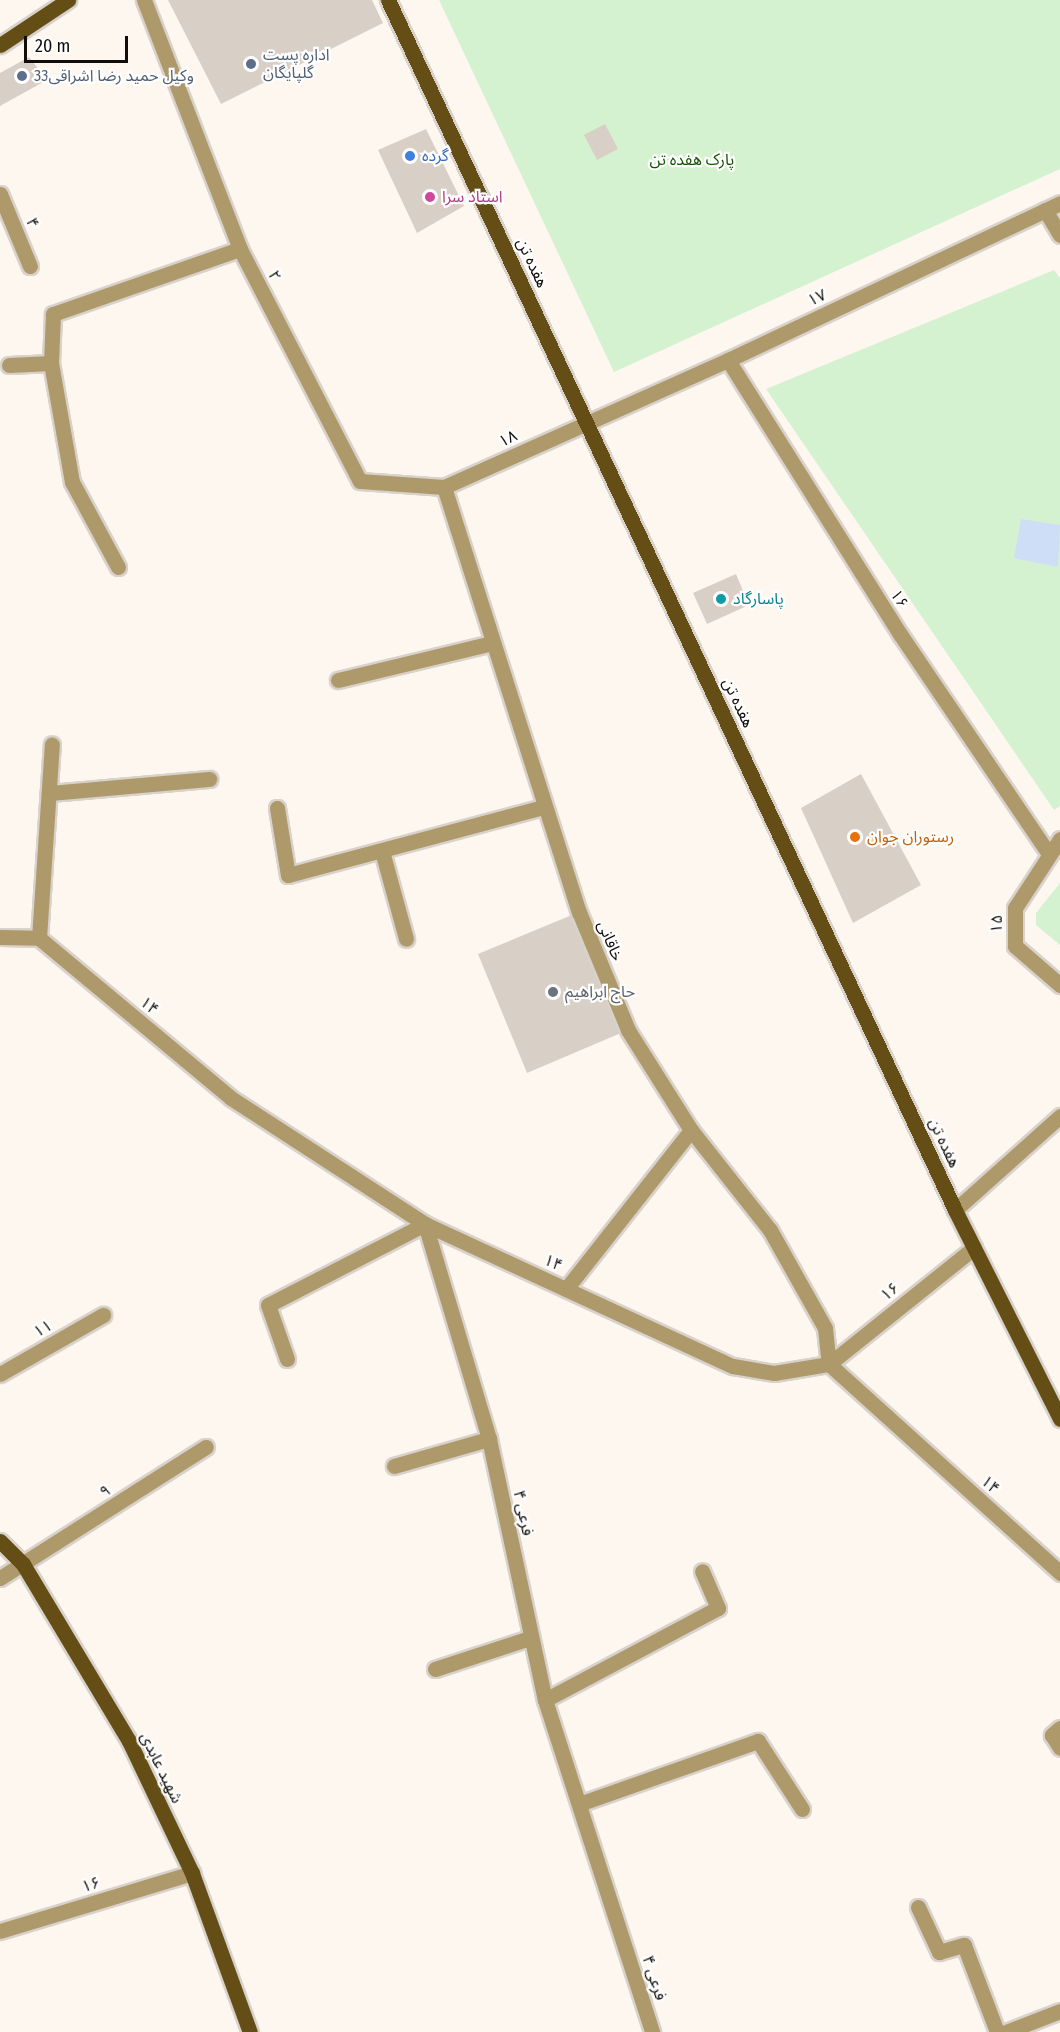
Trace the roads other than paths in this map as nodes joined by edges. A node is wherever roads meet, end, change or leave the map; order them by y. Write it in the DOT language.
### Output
graph roads {
  1 [pos="68,0"];
  2 [pos="144,0"];
  3 [pos="388,0"];
  4 [pos="0,45"];
  5 [pos="0,194"];
  6 [pos="1060,203"];
  7 [pos="1045,210"];
  8 [pos="1060,235"];
  9 [pos="240,249"];
  10 [pos="30,266"];
  11 [pos="728,360"];
  12 [pos="51,363"];
  13 [pos="9,365"];
  14 [pos="586,422"];
  15 [pos="444,487"];
  16 [pos="118,567"];
  17 [pos="492,643"];
  18 [pos="338,680"];
  19 [pos="52,744"];
  20 [pos="209,779"];
  21 [pos="49,793"];
  22 [pos="543,807"];
  23 [pos="277,808"];
  24 [pos="1060,839"];
  25 [pos="382,851"];
  26 [pos="1048,852"];
  27 [pos="0,937"];
  28 [pos="39,938"];
  29 [pos="406,939"];
  30 [pos="1060,985"];
  31 [pos="1060,1116"];
  32 [pos="691,1130"];
  33 [pos="956,1210"];
  34 [pos="425,1224"];
  35 [pos="974,1248"];
  36 [pos="566,1289"];
  37 [pos="103,1316"];
  38 [pos="287,1359"];
  39 [pos="829,1364"];
  40 [pos="0,1374"];
  41 [pos="1060,1419"];
  42 [pos="489,1439"];
  43 [pos="206,1447"];
  44 [pos="394,1466"];
  45 [pos="0,1541"];
  46 [pos="23,1564"];
  47 [pos="702,1571"];
  48 [pos="1060,1573"];
  49 [pos="0,1578"];
  50 [pos="530,1638"];
  51 [pos="435,1669"];
  52 [pos="545,1700"];
  53 [pos="1060,1728"];
  54 [pos="1060,1748"];
  55 [pos="579,1804"];
  56 [pos="802,1809"];
  57 [pos="192,1874"];
  58 [pos="918,1907"];
  59 [pos="0,1931"];
  60 [pos="1060,2011"];
  61 [pos="250,2032"];
  62 [pos="652,2032"];
  63 [pos="997,2032"];
  64 [pos="1006,2032"];
  1 -- 4 [label="main road"];
  2 -- 9 [label="street, ۲"];
  3 -- 14 [label="main road, هفده تن"];
  5 -- 10 [label="street, ۴"];
  6 -- 7 [label="street, ۱۷"];
  7 -- 8 [label="street"];
  7 -- 11 [label="street, ۱۷"];
  9 -- 12 [label="street"];
  9 -- 15 [label="street, ۲"];
  11 -- 14 [label="street, ۱۷"];
  11 -- 26 [label="street, ۱۶"];
  12 -- 13 [label="street"];
  12 -- 16 [label="street"];
  14 -- 15 [label="street, ۱۸"];
  14 -- 33 [label="main road, هفده تن"];
  15 -- 17 [label="street, خاقانی"];
  17 -- 18 [label="street"];
  17 -- 22 [label="street, خاقانی"];
  19 -- 21 [label="street"];
  20 -- 21 [label="street"];
  21 -- 28 [label="street"];
  22 -- 25 [label="street"];
  22 -- 32 [label="street, خاقانی"];
  23 -- 25 [label="street"];
  24 -- 26 [label="street, ۱۵"];
  25 -- 29 [label="street"];
  26 -- 30 [label="street, ۱۵"];
  27 -- 28 [label="street"];
  28 -- 34 [label="street, ۱۴"];
  31 -- 33 [label="street"];
  32 -- 36 [label="street"];
  32 -- 39 [label="street, خاقانی"];
  33 -- 35 [label="main road, هفده تن"];
  34 -- 36 [label="street, ۱۴"];
  34 -- 38 [label="street"];
  34 -- 42 [label="street, فرعی ۴"];
  35 -- 39 [label="street, ۱۶"];
  35 -- 41 [label="main road, هفده تن"];
  36 -- 39 [label="street, ۱۴"];
  37 -- 40 [label="street, ۱۱"];
  39 -- 48 [label="street, ۱۴"];
  42 -- 44 [label="street"];
  42 -- 50 [label="street, فرعی ۴"];
  43 -- 46 [label="street, ۹"];
  45 -- 46 [label="main road, شهید عابدی"];
  46 -- 49 [label="street"];
  46 -- 57 [label="main road, شهید عابدی"];
  47 -- 52 [label="street"];
  50 -- 51 [label="street"];
  50 -- 52 [label="street, فرعی ۴"];
  52 -- 55 [label="street, فرعی ۴"];
  53 -- 54 [label="street"];
  55 -- 56 [label="street"];
  55 -- 62 [label="street, فرعی ۴"];
  57 -- 59 [label="street, ۱۶"];
  57 -- 61 [label="main road, شهید عابدی"];
  58 -- 63 [label="street"];
  60 -- 64 [label="street"];
}
